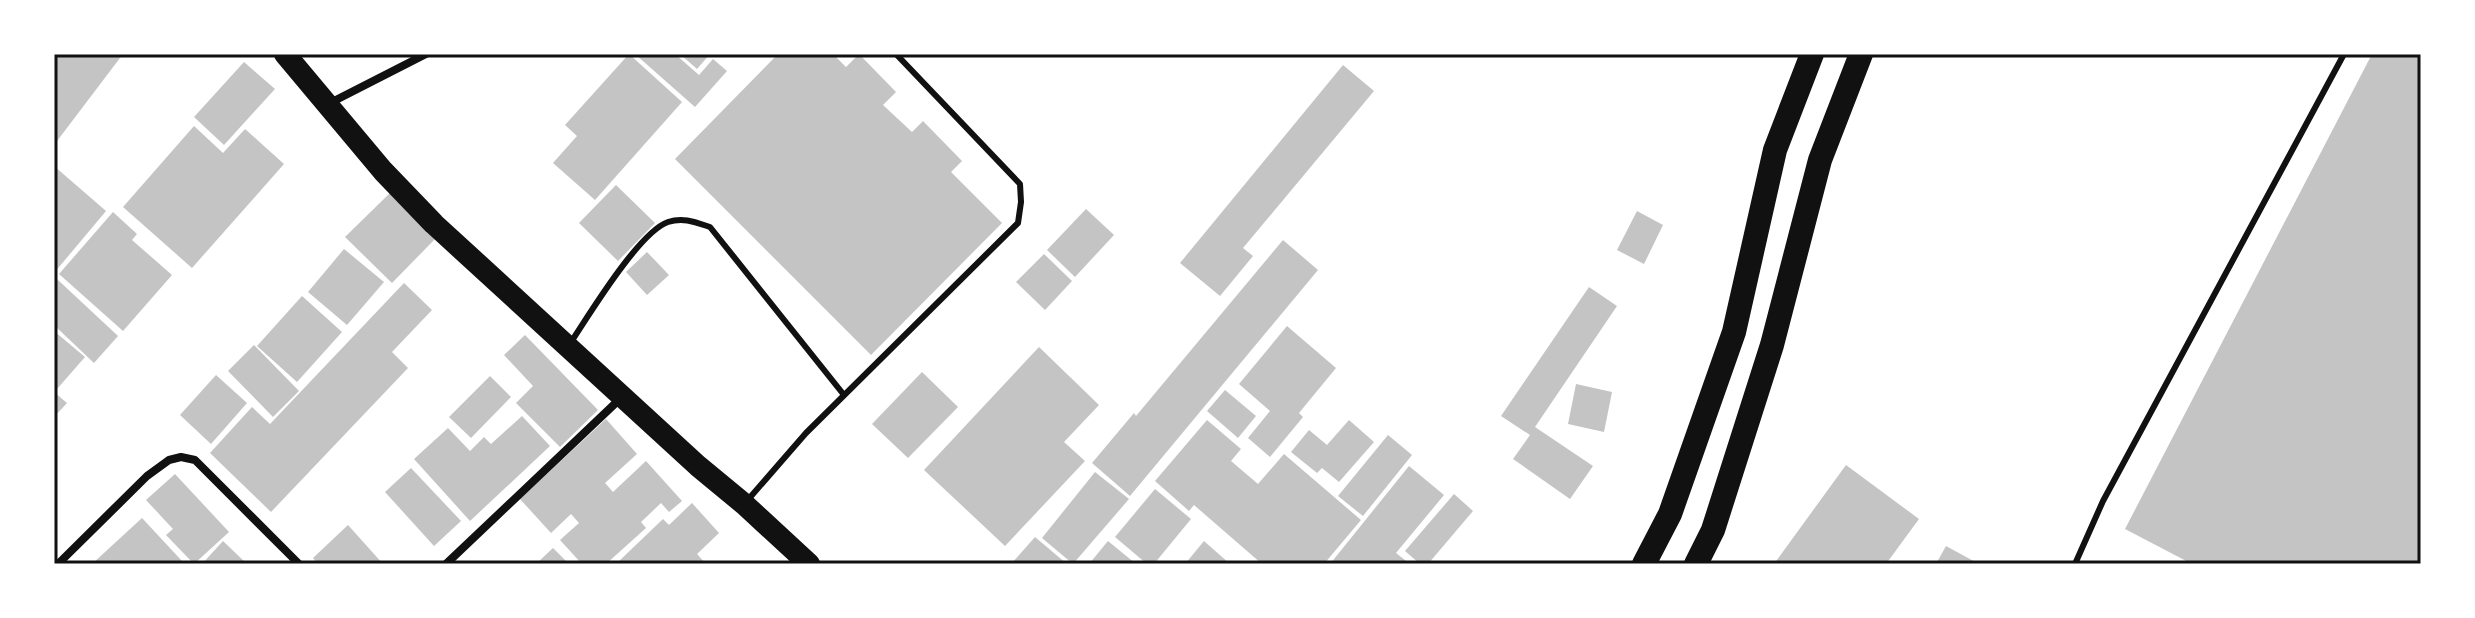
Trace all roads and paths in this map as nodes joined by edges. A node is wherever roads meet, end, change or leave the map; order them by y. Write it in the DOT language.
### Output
graph roads {
  1 [pos="285,54"];
  2 [pos="426,54"];
  3 [pos="896,54"];
  4 [pos="1812,54"];
  5 [pos="1861,54"];
  6 [pos="2344,54"];
  7 [pos="327,105"];
  8 [pos="569,345"];
  9 [pos="844,395"];
  10 [pos="623,396"];
  11 [pos="744,504"];
  12 [pos="58,564"];
  13 [pos="299,564"];
  14 [pos="446,564"];
  15 [pos="809,564"];
  16 [pos="1644,564"];
  17 [pos="1696,564"];
  18 [pos="2075,564"];
  1 -- 7 [label="highway"];
  2 -- 7 [label="street"];
  3 -- 9 [label="lane"];
  4 -- 16 [label="highway"];
  5 -- 17 [label="highway"];
  6 -- 18 [label="lane"];
  7 -- 8 [label="highway"];
  8 -- 9 [label="lane"];
  8 -- 10 [label="highway"];
  9 -- 11 [label="lane"];
  10 -- 11 [label="highway"];
  10 -- 14 [label="street"];
  11 -- 15 [label="highway"];
  12 -- 13 [label="street"];
}
